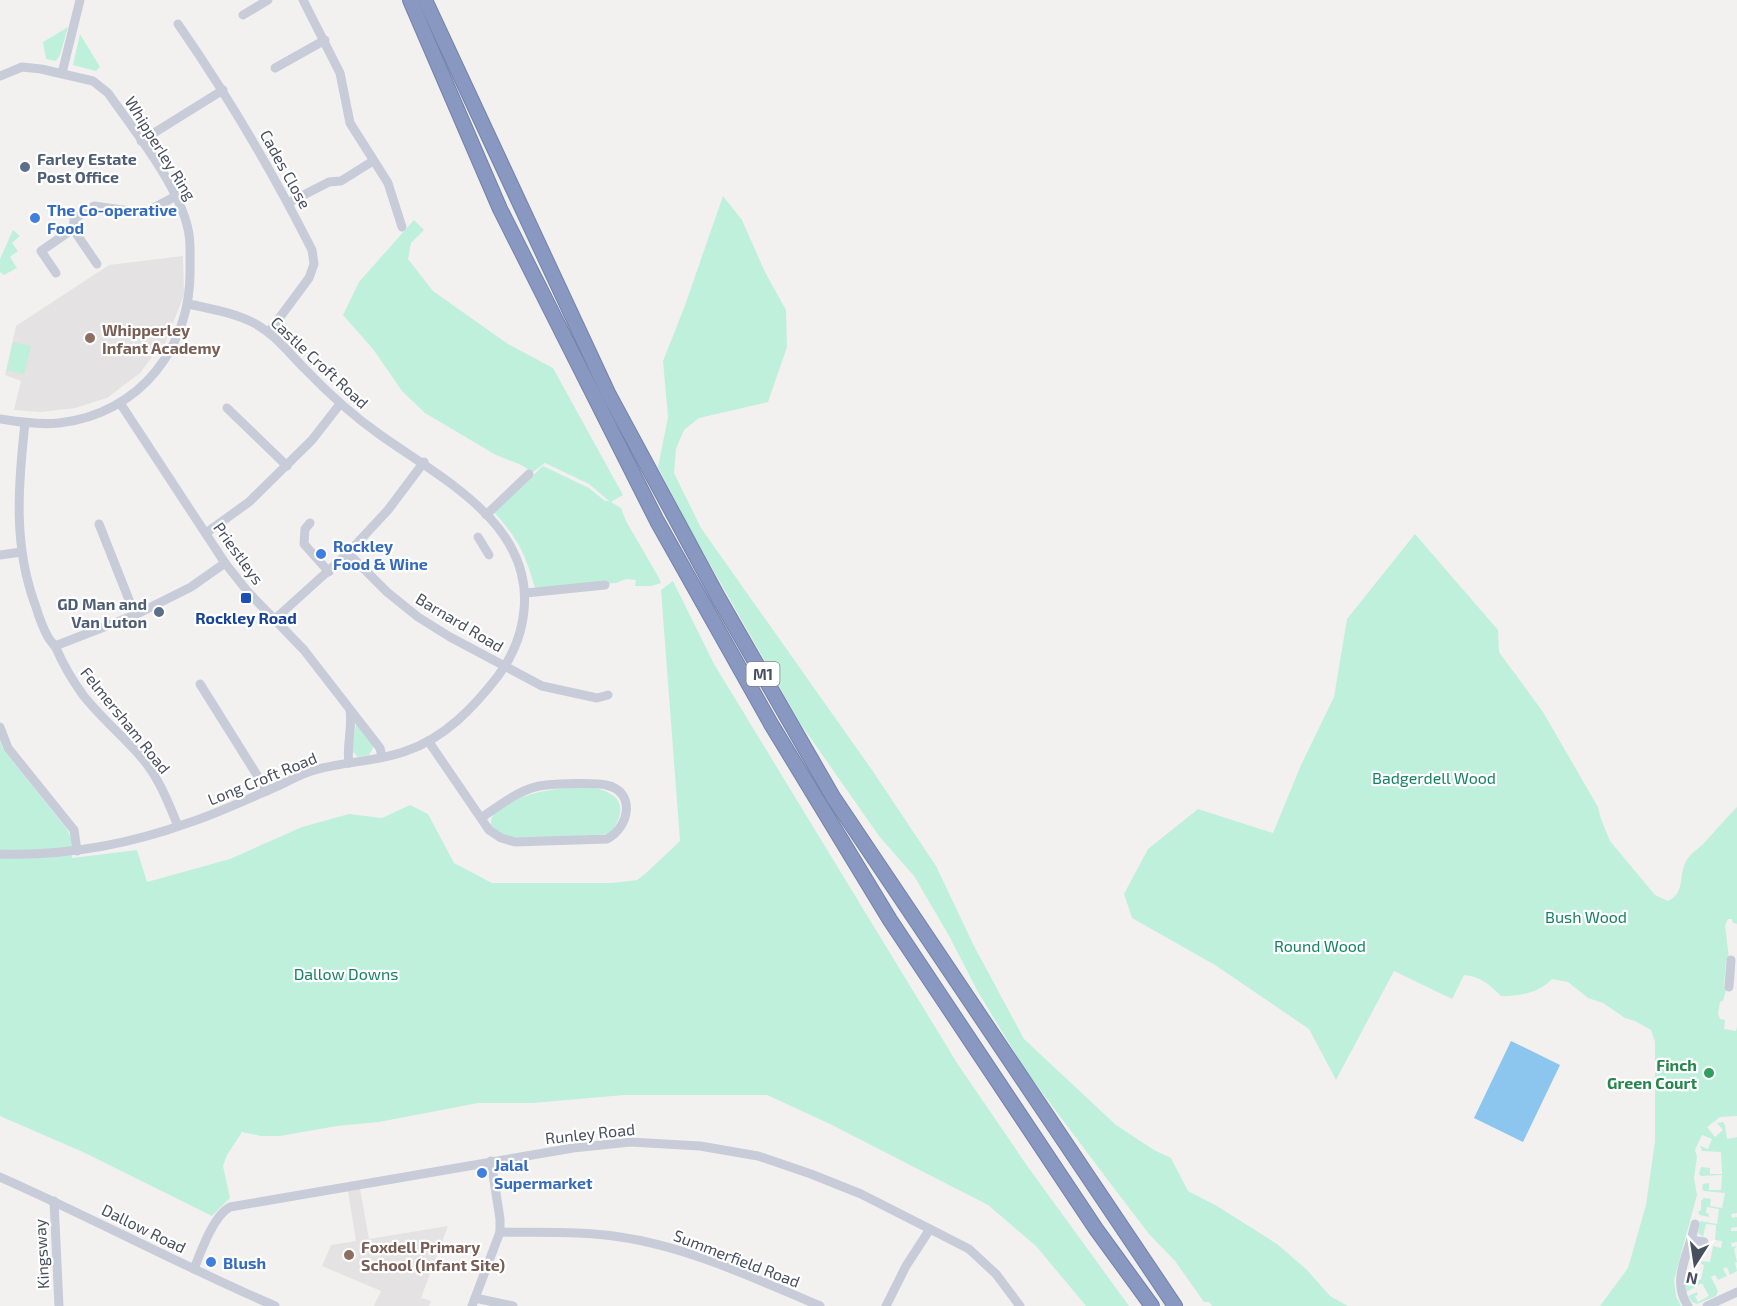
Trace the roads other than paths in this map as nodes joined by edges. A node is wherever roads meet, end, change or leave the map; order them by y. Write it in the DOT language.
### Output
graph roads {
  1 [pos="80,0"];
  2 [pos="268,0"];
  3 [pos="303,0"];
  4 [pos="410,0"];
  5 [pos="425,0"];
  6 [pos="243,15"];
  7 [pos="178,24"];
  8 [pos="325,40"];
  9 [pos="275,68"];
  10 [pos="63,73"];
  11 [pos="0,76"];
  12 [pos="223,90"];
  13 [pos="141,141"];
  14 [pos="374,161"];
  15 [pos="176,196"];
  16 [pos="288,203"];
  17 [pos="402,227"];
  18 [pos="73,229"];
  19 [pos="97,264"];
  20 [pos="56,273"];
  21 [pos="189,304"];
  22 [pos="269,332"];
  23 [pos="120,403"];
  24 [pos="340,404"];
  25 [pos="227,408"];
  26 [pos="0,418"];
  27 [pos="25,423"];
  28 [pos="424,462"];
  29 [pos="286,466"];
  30 [pos="529,474"];
  31 [pos="486,514"];
  32 [pos="310,523"];
  33 [pos="99,524"];
  34 [pos="206,533"];
  35 [pos="502,533"];
  36 [pos="478,537"];
  37 [pos="485,545"];
  38 [pos="21,552"];
  39 [pos="348,553"];
  40 [pos="0,555"];
  41 [pos="489,555"];
  42 [pos="225,563"];
  43 [pos="329,572"];
  44 [pos="606,585"];
  45 [pos="526,593"];
  46 [pos="135,615"];
  47 [pos="275,620"];
  48 [pos="55,646"];
  49 [pos="505,667"];
  50 [pos="200,684"];
  51 [pos="608,695"];
  52 [pos="350,708"];
  53 [pos="0,727"];
  54 [pos="428,741"];
  55 [pos="382,757"];
  56 [pos="349,764"];
  57 [pos="267,791"];
  58 [pos="481,818"];
  59 [pos="178,826"];
  60 [pos="77,851"];
  61 [pos="0,854"];
  62 [pos="1731,960"];
  63 [pos="1734,972"];
  64 [pos="1729,987"];
  65 [pos="491,1161"];
  66 [pos="0,1177"];
  67 [pos="54,1201"];
  68 [pos="1695,1224"];
  69 [pos="930,1229"];
  70 [pos="500,1232"];
  71 [pos="1691,1240"];
  72 [pos="1704,1242"];
  73 [pos="194,1269"];
  74 [pos="1737,1292"];
  75 [pos="474,1302"];
  76 [pos="59,1306"];
  77 [pos="275,1306"];
  78 [pos="513,1306"];
  79 [pos="820,1306"];
  80 [pos="886,1306"];
  81 [pos="1020,1306"];
  82 [pos="1152,1306"];
  83 [pos="1175,1306"];
  84 [pos="1688,1306"];
  85 [pos="1707,1306"];
  1 -- 10 [label="street"];
  2 -- 6 [label="street"];
  3 -- 8 [label="street"];
  4 -- 82 [label="highway, M1"];
  5 -- 83 [label="highway, M1"];
  7 -- 12 [label="street, Cades Close"];
  8 -- 9 [label="street"];
  8 -- 14 [label="street"];
  10 -- 11 [label="street, Whipperley Ring"];
  10 -- 13 [label="street, Whipperley Ring"];
  12 -- 13 [label="street"];
  12 -- 16 [label="street, Cades Close"];
  13 -- 15 [label="street, Whipperley Ring"];
  14 -- 16 [label="street"];
  14 -- 17 [label="street"];
  15 -- 18 [label="street"];
  15 -- 21 [label="street, Whipperley Ring"];
  16 -- 22 [label="street, Cades Close"];
  18 -- 19 [label="street"];
  18 -- 20 [label="street"];
  21 -- 22 [label="street, Castle Croft Road"];
  21 -- 23 [label="street, Whipperley Ring"];
  22 -- 24 [label="street, Castle Croft Road"];
  23 -- 27 [label="street, Whipperley Ring"];
  23 -- 34 [label="street, Priestleys"];
  24 -- 28 [label="street, Castle Croft Road"];
  24 -- 29 [label="street"];
  25 -- 29 [label="street"];
  26 -- 27 [label="street, Whipperley Ring"];
  27 -- 38 [label="street, Felmersham Road"];
  28 -- 31 [label="street, Castle Croft Road"];
  28 -- 39 [label="street"];
  29 -- 34 [label="street"];
  30 -- 31 [label="street"];
  31 -- 35 [label="street, Castle Croft Road"];
  32 -- 43 [label="street"];
  33 -- 46 [label="street"];
  34 -- 42 [label="street, Priestleys"];
  35 -- 37 [label="street"];
  35 -- 45 [label="street, Castle Croft Road"];
  36 -- 37 [label="street"];
  37 -- 41 [label="street"];
  38 -- 40 [label="street"];
  38 -- 48 [label="street, Felmersham Road"];
  39 -- 43 [label="street"];
  39 -- 49 [label="street, Barnard Road"];
  42 -- 46 [label="street"];
  42 -- 47 [label="street, Priestleys"];
  43 -- 47 [label="street"];
  44 -- 45 [label="street"];
  45 -- 49 [label="street, Castle Croft Road"];
  46 -- 48 [label="street"];
  47 -- 52 [label="street, Priestleys"];
  48 -- 59 [label="street, Felmersham Road"];
  49 -- 51 [label="street, Barnard Road"];
  49 -- 54 [label="street, Long Croft Road"];
  50 -- 57 [label="street"];
  52 -- 55 [label="street, Priestleys"];
  52 -- 56 [label="street"];
  53 -- 60 [label="street"];
  54 -- 55 [label="street, Long Croft Road"];
  54 -- 58 [label="street"];
  55 -- 56 [label="street, Long Croft Road"];
  56 -- 57 [label="street, Long Croft Road"];
  57 -- 59 [label="street, Long Croft Road"];
  58 -- 58 [label="street"];
  59 -- 60 [label="street, Long Croft Road"];
  60 -- 61 [label="street, Long Croft Road"];
  62 -- 63 [label="street"];
  63 -- 64 [label="street"];
  65 -- 69 [label="street, Runley Road"];
  65 -- 70 [label="street"];
  65 -- 73 [label="street, Runley Road"];
  66 -- 67 [label="street, Dallow Road"];
  67 -- 73 [label="street, Dallow Road"];
  67 -- 76 [label="street, Kingsway"];
  68 -- 71 [label="street"];
  69 -- 80 [label="street"];
  69 -- 81 [label="street, Runley Road"];
  70 -- 75 [label="street"];
  70 -- 79 [label="street, Summerfield Road"];
  71 -- 72 [label="street"];
  71 -- 84 [label="street"];
  73 -- 77 [label="street, Dallow Road"];
  74 -- 85 [label="street"];
  75 -- 78 [label="street"];
}
